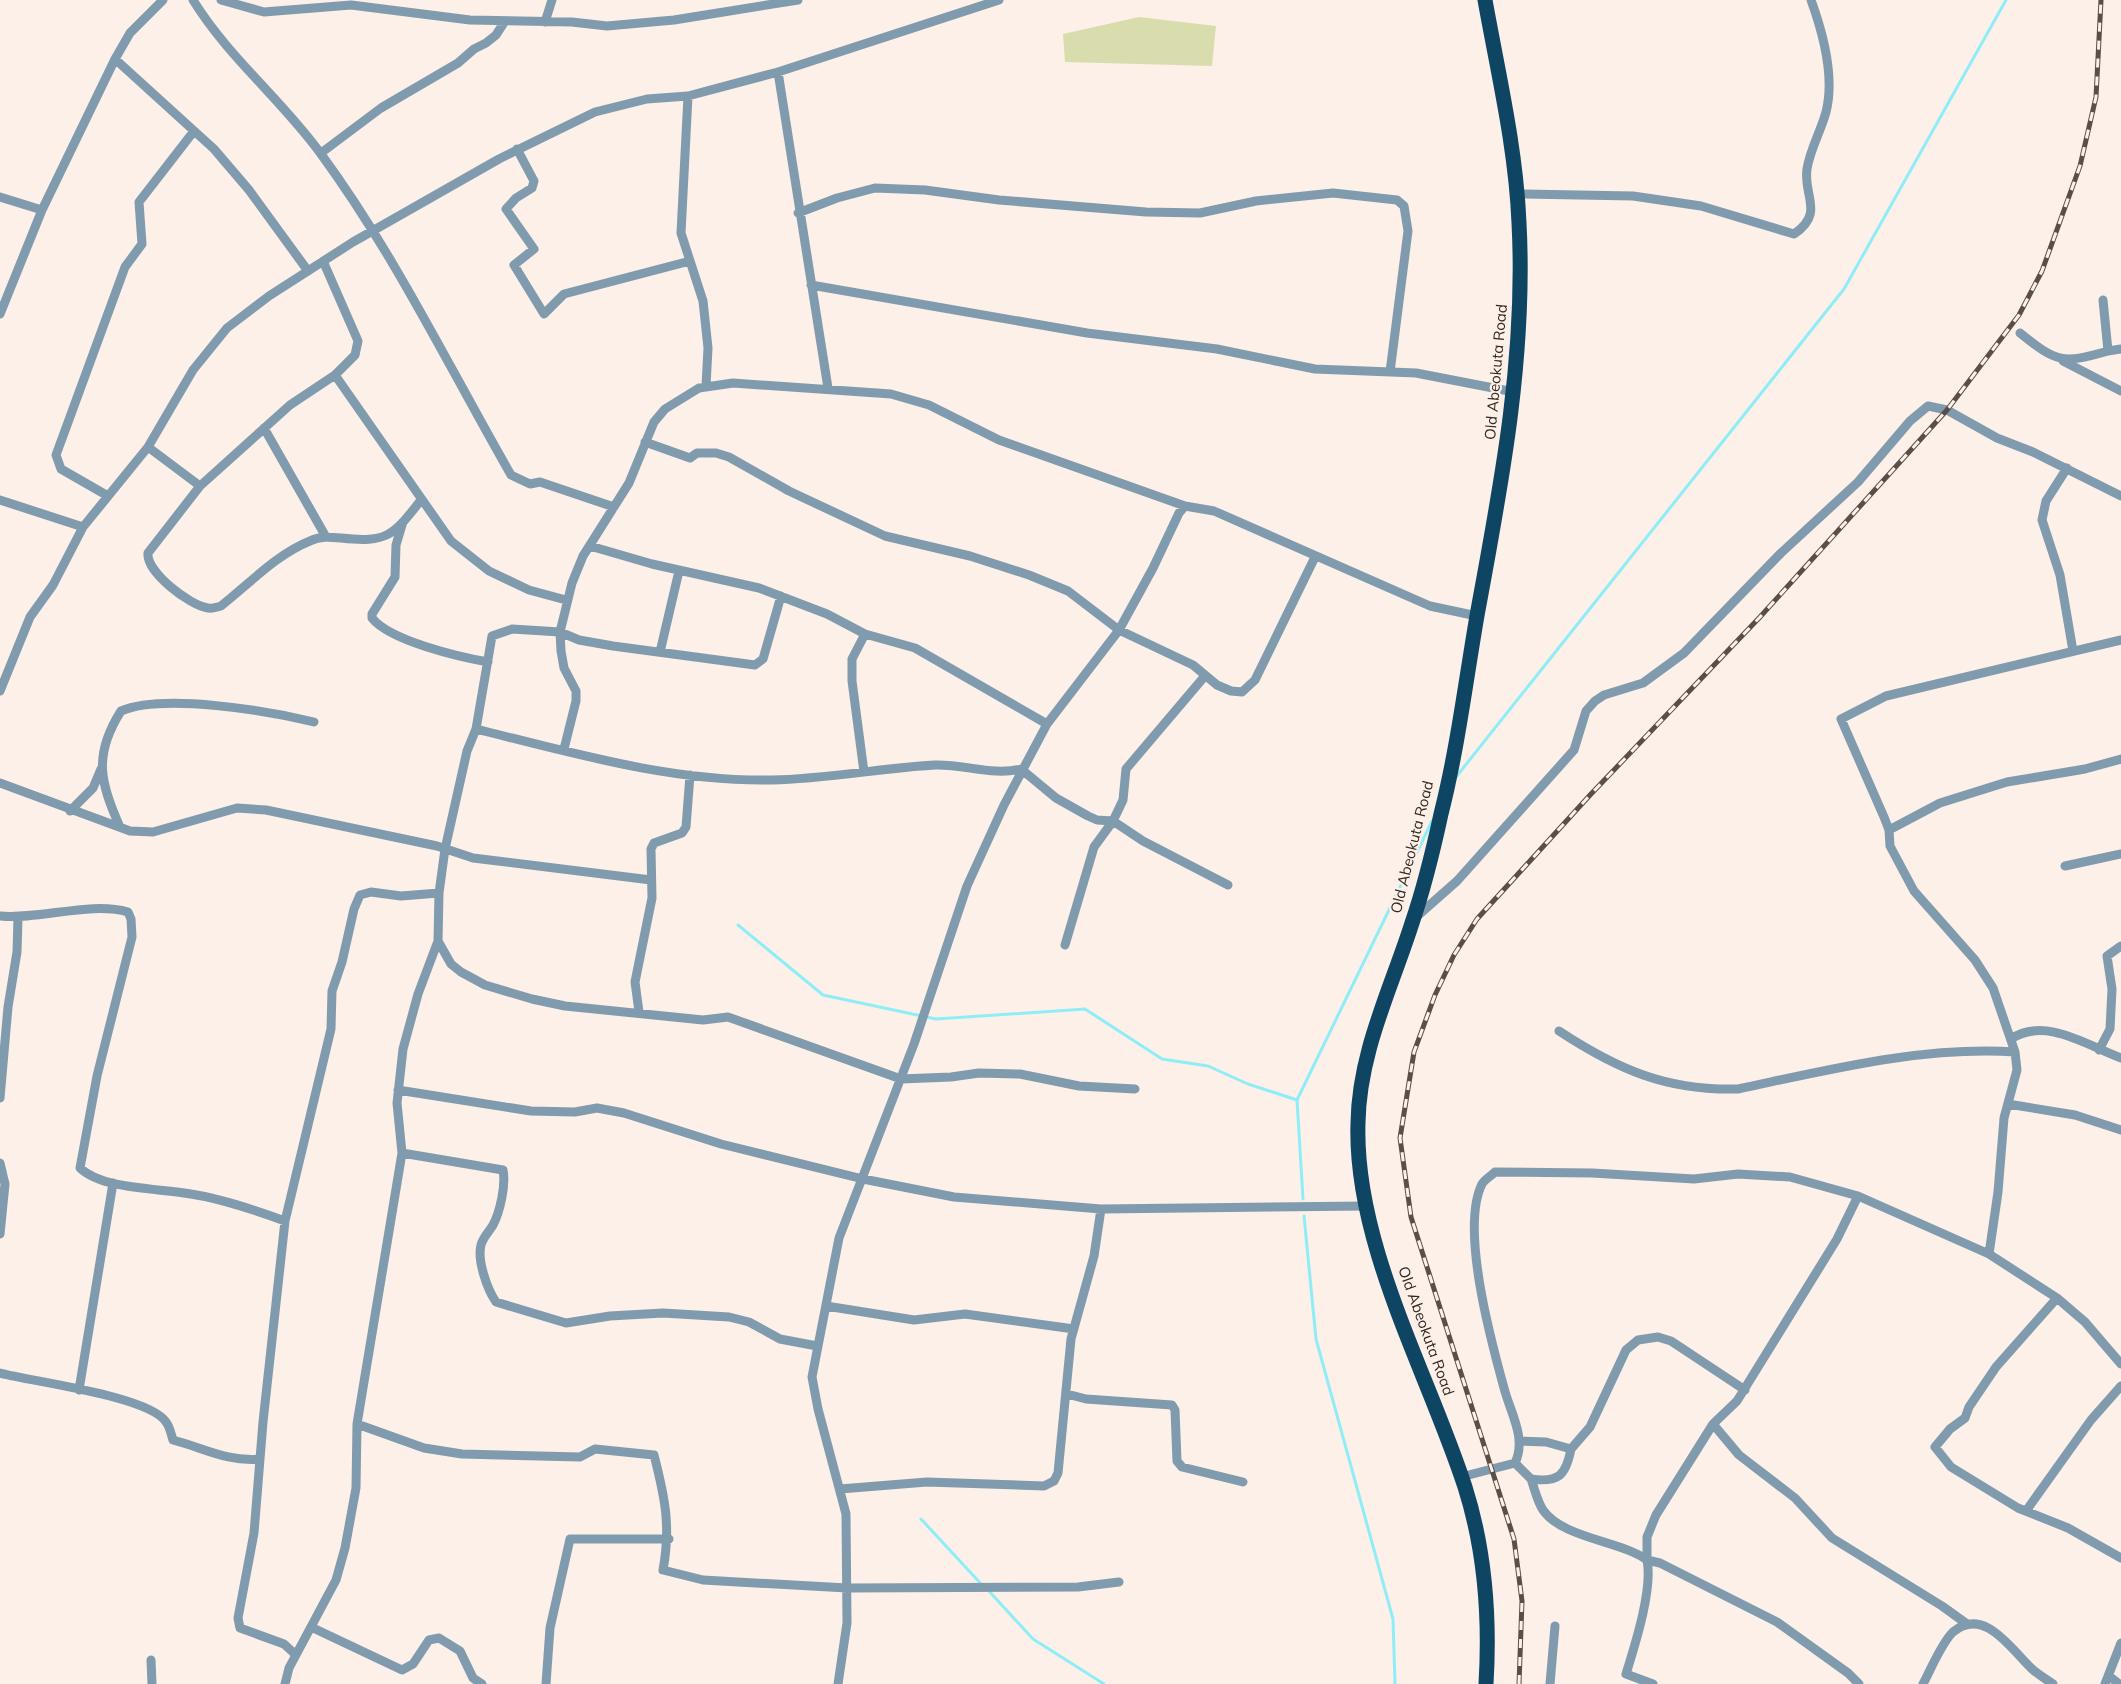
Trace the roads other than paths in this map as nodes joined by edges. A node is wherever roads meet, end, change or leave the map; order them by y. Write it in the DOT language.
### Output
graph roads {
  1 [pos="163,0"];
  2 [pos="194,0"];
  3 [pos="221,0"];
  4 [pos="552,0"];
  5 [pos="798,0"];
  6 [pos="1485,0"];
  7 [pos="1811,0"];
  8 [pos="994,1"];
  9 [pos="776,2"];
  10 [pos="505,21"];
  11 [pos="545,22"];
  12 [pos="115,59"];
  13 [pos="778,72"];
  14 [pos="688,96"];
  15 [pos="194,131"];
  16 [pos="517,150"];
  17 [pos="321,153"];
  18 [pos="1517,194"];
  19 [pos="0,197"];
  20 [pos="42,210"];
  21 [pos="798,213"];
  22 [pos="373,231"];
  23 [pos="323,261"];
  24 [pos="690,261"];
  25 [pos="308,271"];
  26 [pos="811,285"];
  27 [pos="2103,300"];
  28 [pos="0,314"];
  29 [pos="2020,333"];
  30 [pos="2121,349"];
  31 [pos="2108,351"];
  32 [pos="2063,361"];
  33 [pos="1390,372"];
  34 [pos="335,375"];
  35 [pos="706,386"];
  36 [pos="828,388"];
  37 [pos="2121,391"];
  38 [pos="1514,392"];
  39 [pos="264,428"];
  40 [pos="645,442"];
  41 [pos="148,447"];
  42 [pos="2067,468"];
  43 [pos="200,486"];
  44 [pos="108,496"];
  45 [pos="2121,496"];
  46 [pos="421,500"];
  47 [pos="0,501"];
  48 [pos="1185,506"];
  49 [pos="614,507"];
  50 [pos="402,525"];
  51 [pos="84,527"];
  52 [pos="326,537"];
  53 [pos="590,546"];
  54 [pos="1315,557"];
  55 [pos="679,571"];
  56 [pos="780,596"];
  57 [pos="566,600"];
  58 [pos="1477,616"];
  59 [pos="1119,630"];
  60 [pos="560,632"];
  61 [pos="865,634"];
  62 [pos="2121,640"];
  63 [pos="2073,651"];
  64 [pos="660,652"];
  65 [pos="488,662"];
  66 [pos="3,676"];
  67 [pos="1204,677"];
  68 [pos="0,691"];
  69 [pos="314,722"];
  70 [pos="1047,724"];
  71 [pos="476,729"];
  72 [pos="564,749"];
  73 [pos="2121,759"];
  74 [pos="101,769"];
  75 [pos="1021,769"];
  76 [pos="864,772"];
  77 [pos="690,775"];
  78 [pos="0,783"];
  79 [pos="69,811"];
  80 [pos="1113,821"];
  81 [pos="120,827"];
  82 [pos="1889,830"];
  83 [pos="445,849"];
  84 [pos="2121,854"];
  85 [pos="2065,866"];
  86 [pos="651,880"];
  87 [pos="1228,885"];
  88 [pos="439,893"];
  89 [pos="0,916"];
  90 [pos="18,918"];
  91 [pos="1413,920"];
  92 [pos="438,941"];
  93 [pos="1065,945"];
  94 [pos="2121,946"];
  95 [pos="639,1012"];
  96 [pos="1559,1031"];
  97 [pos="2012,1039"];
  98 [pos="2099,1050"];
  99 [pos="2016,1052"];
  100 [pos="2121,1058"];
  101 [pos="901,1079"];
  102 [pos="1135,1089"];
  103 [pos="398,1090"];
  104 [pos="0,1098"];
  105 [pos="2008,1104"];
  106 [pos="2121,1130"];
  107 [pos="402,1153"];
  108 [pos="0,1162"];
  109 [pos="863,1179"];
  110 [pos="113,1183"];
  111 [pos="1858,1196"];
  112 [pos="1366,1206"];
  113 [pos="1101,1209"];
  114 [pos="285,1221"];
  115 [pos="0,1233"];
  116 [pos="1989,1254"];
  117 [pos="2057,1298"];
  118 [pos="826,1306"];
  119 [pos="1074,1329"];
  120 [pos="817,1346"];
  121 [pos="2121,1364"];
  122 [pos="0,1373"];
  123 [pos="2121,1386"];
  124 [pos="79,1390"];
  125 [pos="1744,1390"];
  126 [pos="1067,1394"];
  127 [pos="357,1424"];
  128 [pos="1713,1424"];
  129 [pos="1520,1441"];
  130 [pos="1570,1449"];
  131 [pos="260,1459"];
  132 [pos="1515,1463"];
  133 [pos="1461,1477"];
  134 [pos="1531,1479"];
  135 [pos="1243,1482"];
  136 [pos="840,1489"];
  137 [pos="2026,1511"];
  138 [pos="669,1539"];
  139 [pos="2121,1558"];
  140 [pos="1647,1560"];
  141 [pos="1119,1582"];
  142 [pos="847,1588"];
  143 [pos="1967,1624"];
  144 [pos="1554,1626"];
  145 [pos="311,1627"];
  146 [pos="2121,1643"];
  147 [pos="296,1655"];
  148 [pos="151,1660"];
  149 [pos="2107,1680"];
  150 [pos="152,1684"];
  151 [pos="285,1684"];
  152 [pos="482,1684"];
  153 [pos="546,1684"];
  154 [pos="838,1684"];
  155 [pos="1486,1684"];
  156 [pos="1550,1684"];
  157 [pos="1653,1684"];
  158 [pos="1859,1684"];
  159 [pos="1923,1684"];
  160 [pos="2054,1684"];
  161 [pos="2119,1684"];
  1 -- 12 [label="street"];
  2 -- 17 [label="street"];
  3 -- 10 [label="street"];
  4 -- 11 [label="street"];
  5 -- 9 [label="street"];
  6 -- 18 [label="highway, Old Abeokuta Road"];
  7 -- 18 [label="street"];
  8 -- 13 [label="street"];
  9 -- 11 [label="street"];
  10 -- 11 [label="street"];
  10 -- 17 [label="street"];
  12 -- 15 [label="street"];
  12 -- 20 [label="street"];
  13 -- 14 [label="street"];
  13 -- 21 [label="street"];
  14 -- 16 [label="street"];
  14 -- 24 [label="street"];
  15 -- 25 [label="street"];
  15 -- 44 [label="street"];
  16 -- 22 [label="street"];
  16 -- 24 [label="street"];
  17 -- 22 [label="street"];
  18 -- 38 [label="highway, Old Abeokuta Road"];
  19 -- 20 [label="street"];
  20 -- 28 [label="street"];
  21 -- 26 [label="street"];
  21 -- 33 [label="street"];
  22 -- 23 [label="street"];
  22 -- 49 [label="street"];
  23 -- 25 [label="street"];
  23 -- 34 [label="street"];
  24 -- 35 [label="street"];
  25 -- 41 [label="street"];
  26 -- 33 [label="street"];
  26 -- 36 [label="street"];
  27 -- 31 [label="street"];
  29 -- 32 [label="street"];
  30 -- 31 [label="street"];
  31 -- 32 [label="street"];
  32 -- 37 [label="street"];
  33 -- 38 [label="street"];
  34 -- 39 [label="street"];
  34 -- 46 [label="street"];
  35 -- 36 [label="street"];
  35 -- 40 [label="street"];
  36 -- 48 [label="street"];
  38 -- 58 [label="highway, Old Abeokuta Road"];
  39 -- 43 [label="street"];
  39 -- 52 [label="street"];
  40 -- 49 [label="street"];
  40 -- 59 [label="street"];
  41 -- 43 [label="street"];
  41 -- 44 [label="street"];
  42 -- 45 [label="street"];
  42 -- 63 [label="street"];
  42 -- 91 [label="street"];
  43 -- 52 [label="street"];
  44 -- 51 [label="street"];
  46 -- 50 [label="street"];
  46 -- 57 [label="street"];
  47 -- 51 [label="street"];
  48 -- 54 [label="street"];
  48 -- 59 [label="street"];
  49 -- 53 [label="street"];
  50 -- 52 [label="street"];
  50 -- 65 [label="street"];
  51 -- 66 [label="street"];
  53 -- 55 [label="street"];
  53 -- 57 [label="street"];
  54 -- 58 [label="street"];
  54 -- 67 [label="street"];
  55 -- 56 [label="street"];
  55 -- 64 [label="street"];
  56 -- 61 [label="street"];
  56 -- 64 [label="street"];
  57 -- 60 [label="street"];
  58 -- 91 [label="highway, Old Abeokuta Road"];
  59 -- 67 [label="street"];
  59 -- 70 [label="street"];
  60 -- 64 [label="street"];
  60 -- 65 [label="street"];
  60 -- 72 [label="street"];
  61 -- 70 [label="street"];
  61 -- 76 [label="street"];
  62 -- 63 [label="street"];
  63 -- 82 [label="street"];
  65 -- 71 [label="street"];
  66 -- 68 [label="street"];
  67 -- 80 [label="street"];
  69 -- 74 [label="street"];
  70 -- 75 [label="street"];
  71 -- 72 [label="street"];
  71 -- 83 [label="street"];
  72 -- 77 [label="street"];
  73 -- 82 [label="street"];
  74 -- 79 [label="street"];
  74 -- 81 [label="street"];
  75 -- 76 [label="street"];
  75 -- 80 [label="street"];
  75 -- 101 [label="street"];
  76 -- 77 [label="street"];
  77 -- 86 [label="street"];
  78 -- 79 [label="street"];
  79 -- 81 [label="street"];
  80 -- 87 [label="street"];
  80 -- 93 [label="street"];
  81 -- 83 [label="street"];
  82 -- 97 [label="street"];
  83 -- 86 [label="street"];
  83 -- 88 [label="street"];
  84 -- 85 [label="street"];
  86 -- 95 [label="street"];
  88 -- 92 [label="street"];
  88 -- 114 [label="street"];
  89 -- 90 [label="street"];
  90 -- 104 [label="street"];
  90 -- 110 [label="street"];
  91 -- 112 [label="highway, Old Abeokuta Road"];
  92 -- 95 [label="street"];
  92 -- 103 [label="street"];
  94 -- 98 [label="street"];
  95 -- 101 [label="street"];
  96 -- 99 [label="street"];
  97 -- 98 [label="street"];
  97 -- 99 [label="street"];
  98 -- 100 [label="street"];
  99 -- 105 [label="street"];
  101 -- 102 [label="street"];
  101 -- 109 [label="street"];
  103 -- 107 [label="street"];
  103 -- 109 [label="street"];
  105 -- 106 [label="street"];
  105 -- 116 [label="street"];
  107 -- 120 [label="street"];
  107 -- 127 [label="street"];
  108 -- 115 [label="street"];
  109 -- 113 [label="street"];
  109 -- 118 [label="street"];
  110 -- 114 [label="street"];
  110 -- 124 [label="street"];
  111 -- 116 [label="street"];
  111 -- 125 [label="street"];
  111 -- 129 [label="street"];
  112 -- 113 [label="street"];
  112 -- 133 [label="highway, Old Abeokuta Road"];
  113 -- 119 [label="street"];
  114 -- 131 [label="street"];
  116 -- 117 [label="street"];
  117 -- 121 [label="street"];
  117 -- 137 [label="street"];
  118 -- 119 [label="street"];
  118 -- 120 [label="street"];
  119 -- 126 [label="street"];
  120 -- 136 [label="street"];
  122 -- 124 [label="street"];
  123 -- 137 [label="street"];
  124 -- 131 [label="street"];
  125 -- 128 [label="street"];
  125 -- 130 [label="street"];
  126 -- 135 [label="street"];
  126 -- 136 [label="street"];
  127 -- 138 [label="street"];
  127 -- 145 [label="street"];
  128 -- 140 [label="street"];
  128 -- 143 [label="street"];
  129 -- 130 [label="street"];
  129 -- 132 [label="street"];
  130 -- 134 [label="street"];
  131 -- 147 [label="street"];
  132 -- 133 [label="street"];
  132 -- 134 [label="street"];
  133 -- 155 [label="highway, Old Abeokuta Road"];
  134 -- 140 [label="street"];
  136 -- 142 [label="street"];
  137 -- 139 [label="street"];
  138 -- 142 [label="street"];
  138 -- 153 [label="street"];
  140 -- 157 [label="street"];
  140 -- 158 [label="street"];
  141 -- 142 [label="street"];
  142 -- 154 [label="street"];
  143 -- 159 [label="street"];
  143 -- 160 [label="street"];
  144 -- 156 [label="street"];
  145 -- 147 [label="street"];
  145 -- 152 [label="street"];
  146 -- 149 [label="street"];
  147 -- 151 [label="street"];
  148 -- 150 [label="street"];
  149 -- 161 [label="street"];
}
